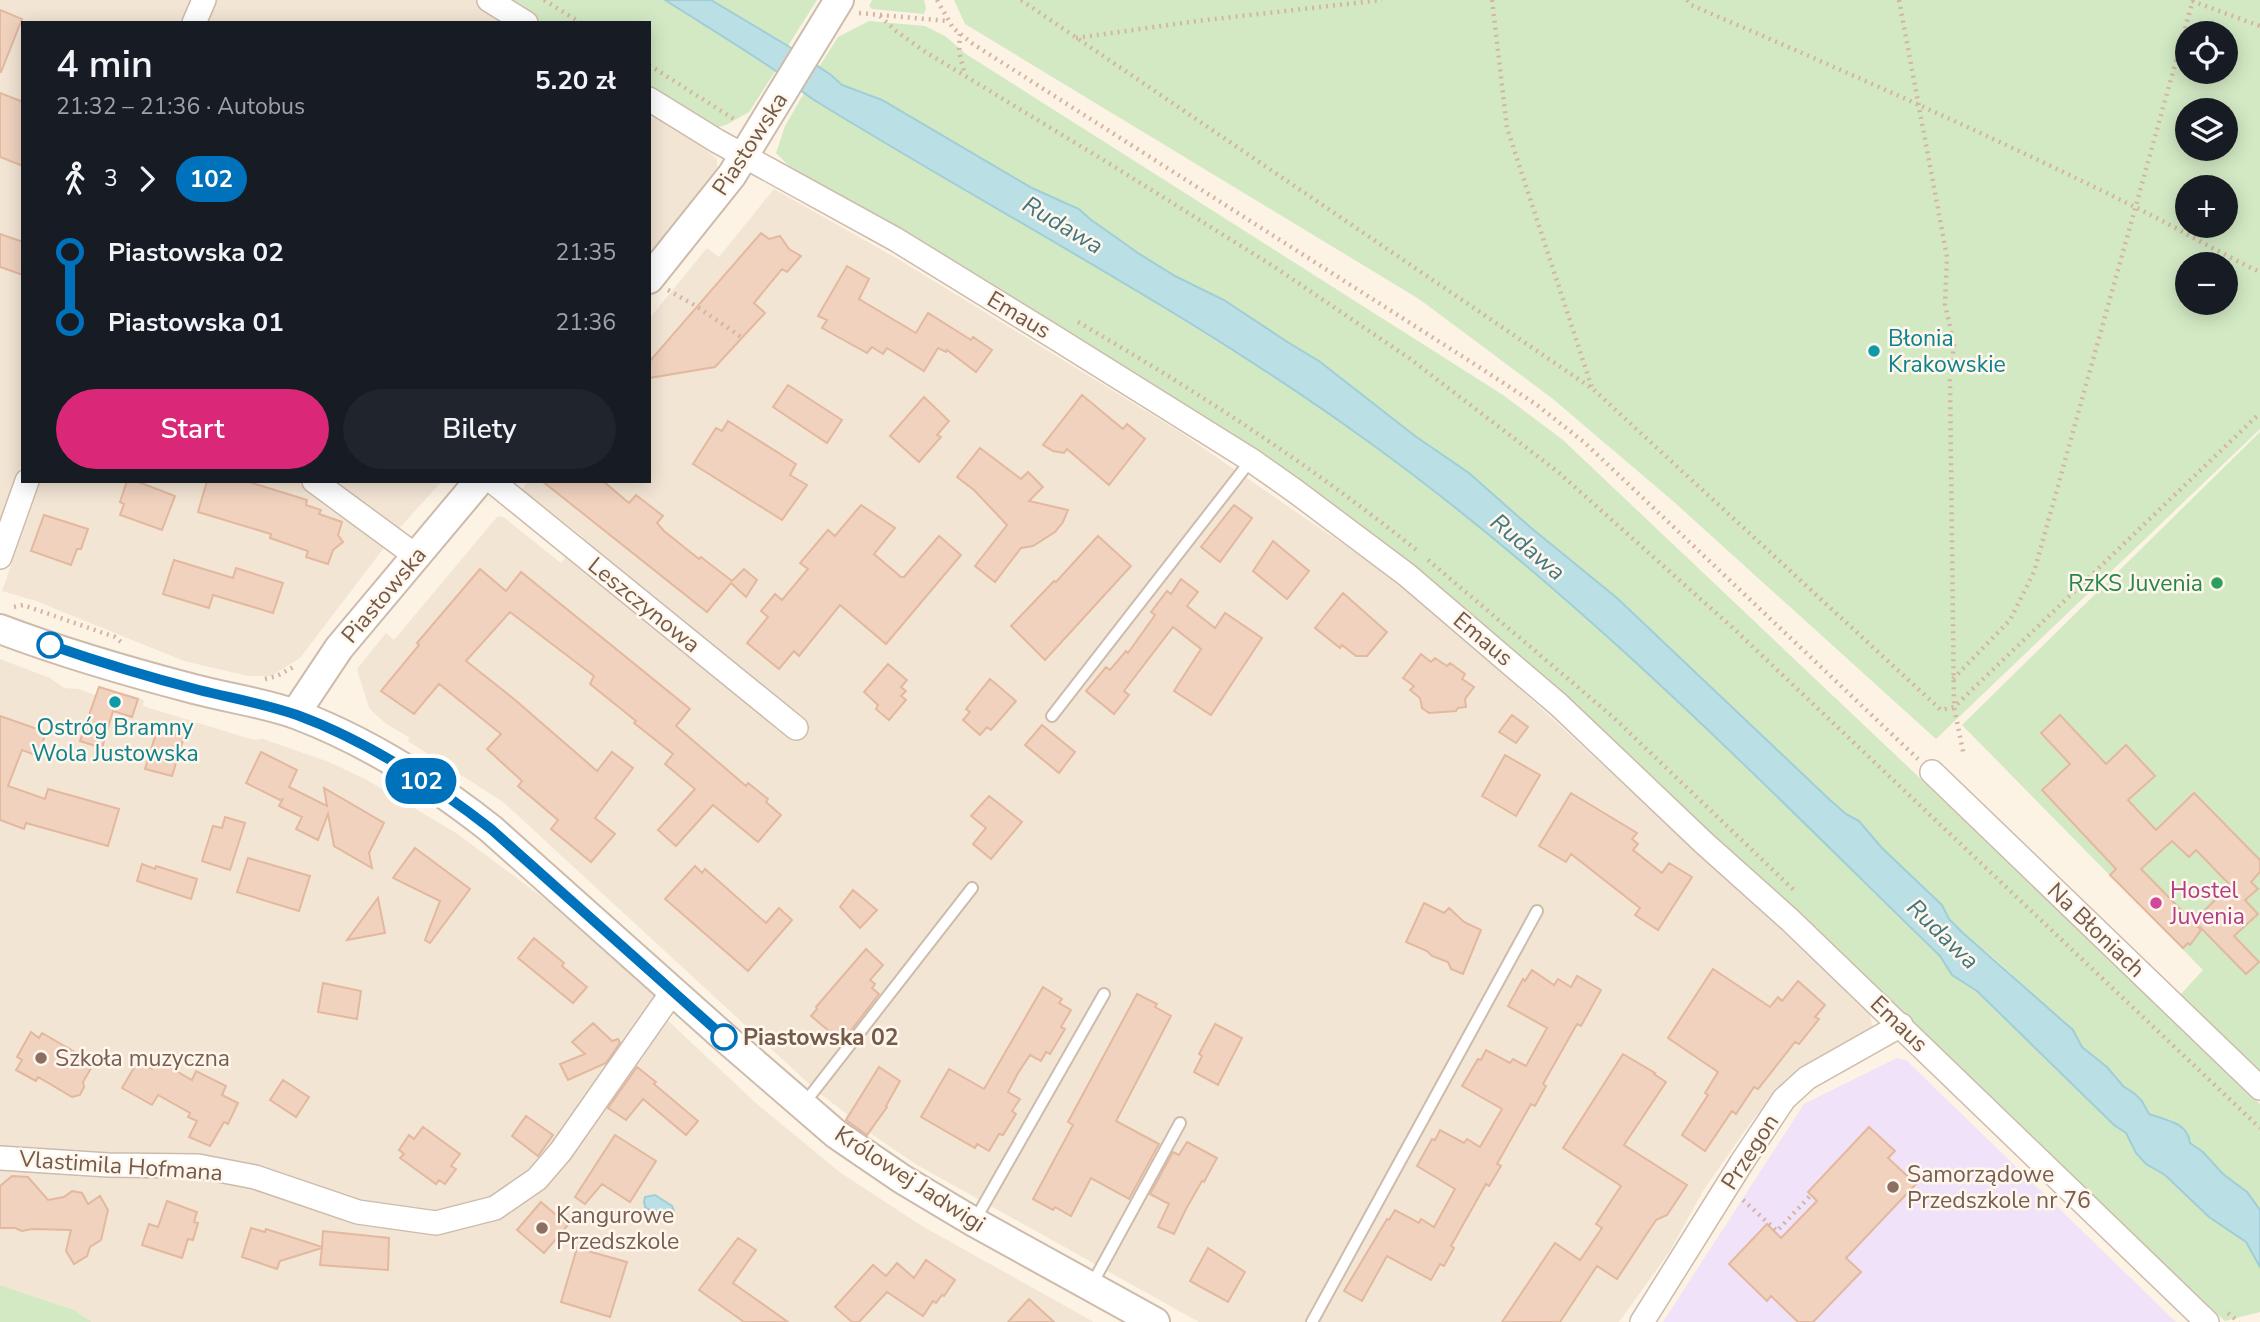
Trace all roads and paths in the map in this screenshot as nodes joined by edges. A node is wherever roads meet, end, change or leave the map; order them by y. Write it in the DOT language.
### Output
graph roads {
  1 [pos="204,0"];
  2 [pos="489,0"];
  3 [pos="544,0"];
  4 [pos="937,0"];
  5 [pos="1021,0"];
  6 [pos="1382,0"];
  7 [pos="1492,0"];
  8 [pos="1687,0"];
  9 [pos="1899,0"];
  10 [pos="2192,0"];
  11 [pos="849,7"];
  12 [pos="880,16"];
  13 [pos="195,21"];
  14 [pos="523,21"];
  15 [pos="578,21"];
  16 [pos="948,21"];
  17 [pos="2260,26"];
  18 [pos="960,34"];
  19 [pos="1075,38"];
  20 [pos="651,66"];
  21 [pos="965,75"];
  22 [pos="651,100"];
  23 [pos="1920,103"];
  24 [pos="743,124"];
  25 [pos="745,156"];
  26 [pos="2135,207"];
  27 [pos="2260,272"];
  28 [pos="657,284"];
  29 [pos="744,340"];
  30 [pos="1593,389"];
  31 [pos="2260,413"];
  32 [pos="1251,460"];
  33 [pos="26,483"];
  34 [pos="317,483"];
  35 [pos="477,483"];
  36 [pos="494,483"];
  37 [pos="416,556"];
  38 [pos="0,557"];
  39 [pos="4,619"];
  40 [pos="124,645"];
  41 [pos="300,660"];
  42 [pos="1953,679"];
  43 [pos="258,681"];
  44 [pos="1954,707"];
  45 [pos="295,714"];
  46 [pos="1052,716"];
  47 [pos="796,729"];
  48 [pos="1964,756"];
  49 [pos="1932,772"];
  50 [pos="972,888"];
  51 [pos="1537,911"];
  52 [pos="673,990"];
  53 [pos="1104,994"];
  54 [pos="1901,1026"];
  55 [pos="2260,1088"];
  56 [pos="803,1105"];
  57 [pos="1180,1123"];
  58 [pos="2260,1128"];
  59 [pos="0,1158"];
  60 [pos="1811,1195"];
  61 [pos="1740,1198"];
  62 [pos="974,1222"];
  63 [pos="1091,1286"];
  64 [pos="1155,1322"];
  65 [pos="1312,1322"];
  66 [pos="1642,1322"];
  67 [pos="2207,1322"];
  1 -- 13 [label="street"];
  2 -- 14 [label="street"];
  3 -- 15 [label="path"];
  4 -- 16 [label="path"];
  5 -- 19 [label="path"];
  6 -- 19 [label="path"];
  7 -- 30 [label="path"];
  8 -- 23 [label="path"];
  9 -- 23 [label="path"];
  10 -- 17 [label="path"];
  10 -- 26 [label="path"];
  11 -- 12 [label="path"];
  11 -- 25 [label="street, Piastowska"];
  12 -- 16 [label="path"];
  12 -- 21 [label="path"];
  16 -- 18 [label="path"];
  18 -- 21 [label="path"];
  18 -- 49 [label="path"];
  19 -- 30 [label="path"];
  20 -- 24 [label="path"];
  21 -- 58 [label="path"];
  22 -- 25 [label="street, Emaus"];
  23 -- 26 [label="path"];
  23 -- 42 [label="path"];
  25 -- 28 [label="street, Piastowska"];
  25 -- 32 [label="street, Emaus"];
  26 -- 27 [label="path"];
  26 -- 42 [label="path"];
  28 -- 29 [label="path"];
  30 -- 44 [label="path"];
  31 -- 44 [label="path"];
  32 -- 46 [label="lane"];
  32 -- 54 [label="street, Emaus"];
  33 -- 38 [label="street"];
  34 -- 37 [label="street"];
  35 -- 37 [label="street, Piastowska"];
  36 -- 47 [label="street, Leszczynowa"];
  37 -- 45 [label="street, Piastowska"];
  39 -- 40 [label="path"];
  39 -- 45 [label="street, Królowej Jadwigi"];
  41 -- 43 [label="path"];
  42 -- 44 [label="path"];
  44 -- 48 [label="path"];
  45 -- 52 [label="street, Królowej Jadwigi"];
  49 -- 55 [label="street, Na Błoniach"];
  50 -- 56 [label="lane"];
  51 -- 65 [label="lane"];
  52 -- 56 [label="street, Królowej Jadwigi"];
  52 -- 59 [label="street, Vlastimila Hofmana"];
  53 -- 62 [label="lane"];
  54 -- 66 [label="street, Przegon"];
  54 -- 67 [label="street, Emaus"];
  56 -- 62 [label="street, Królowej Jadwigi"];
  57 -- 63 [label="lane"];
  60 -- 61 [label="path"];
  62 -- 63 [label="street, Królowej Jadwigi"];
  63 -- 64 [label="street, Królowej Jadwigi"];
}
